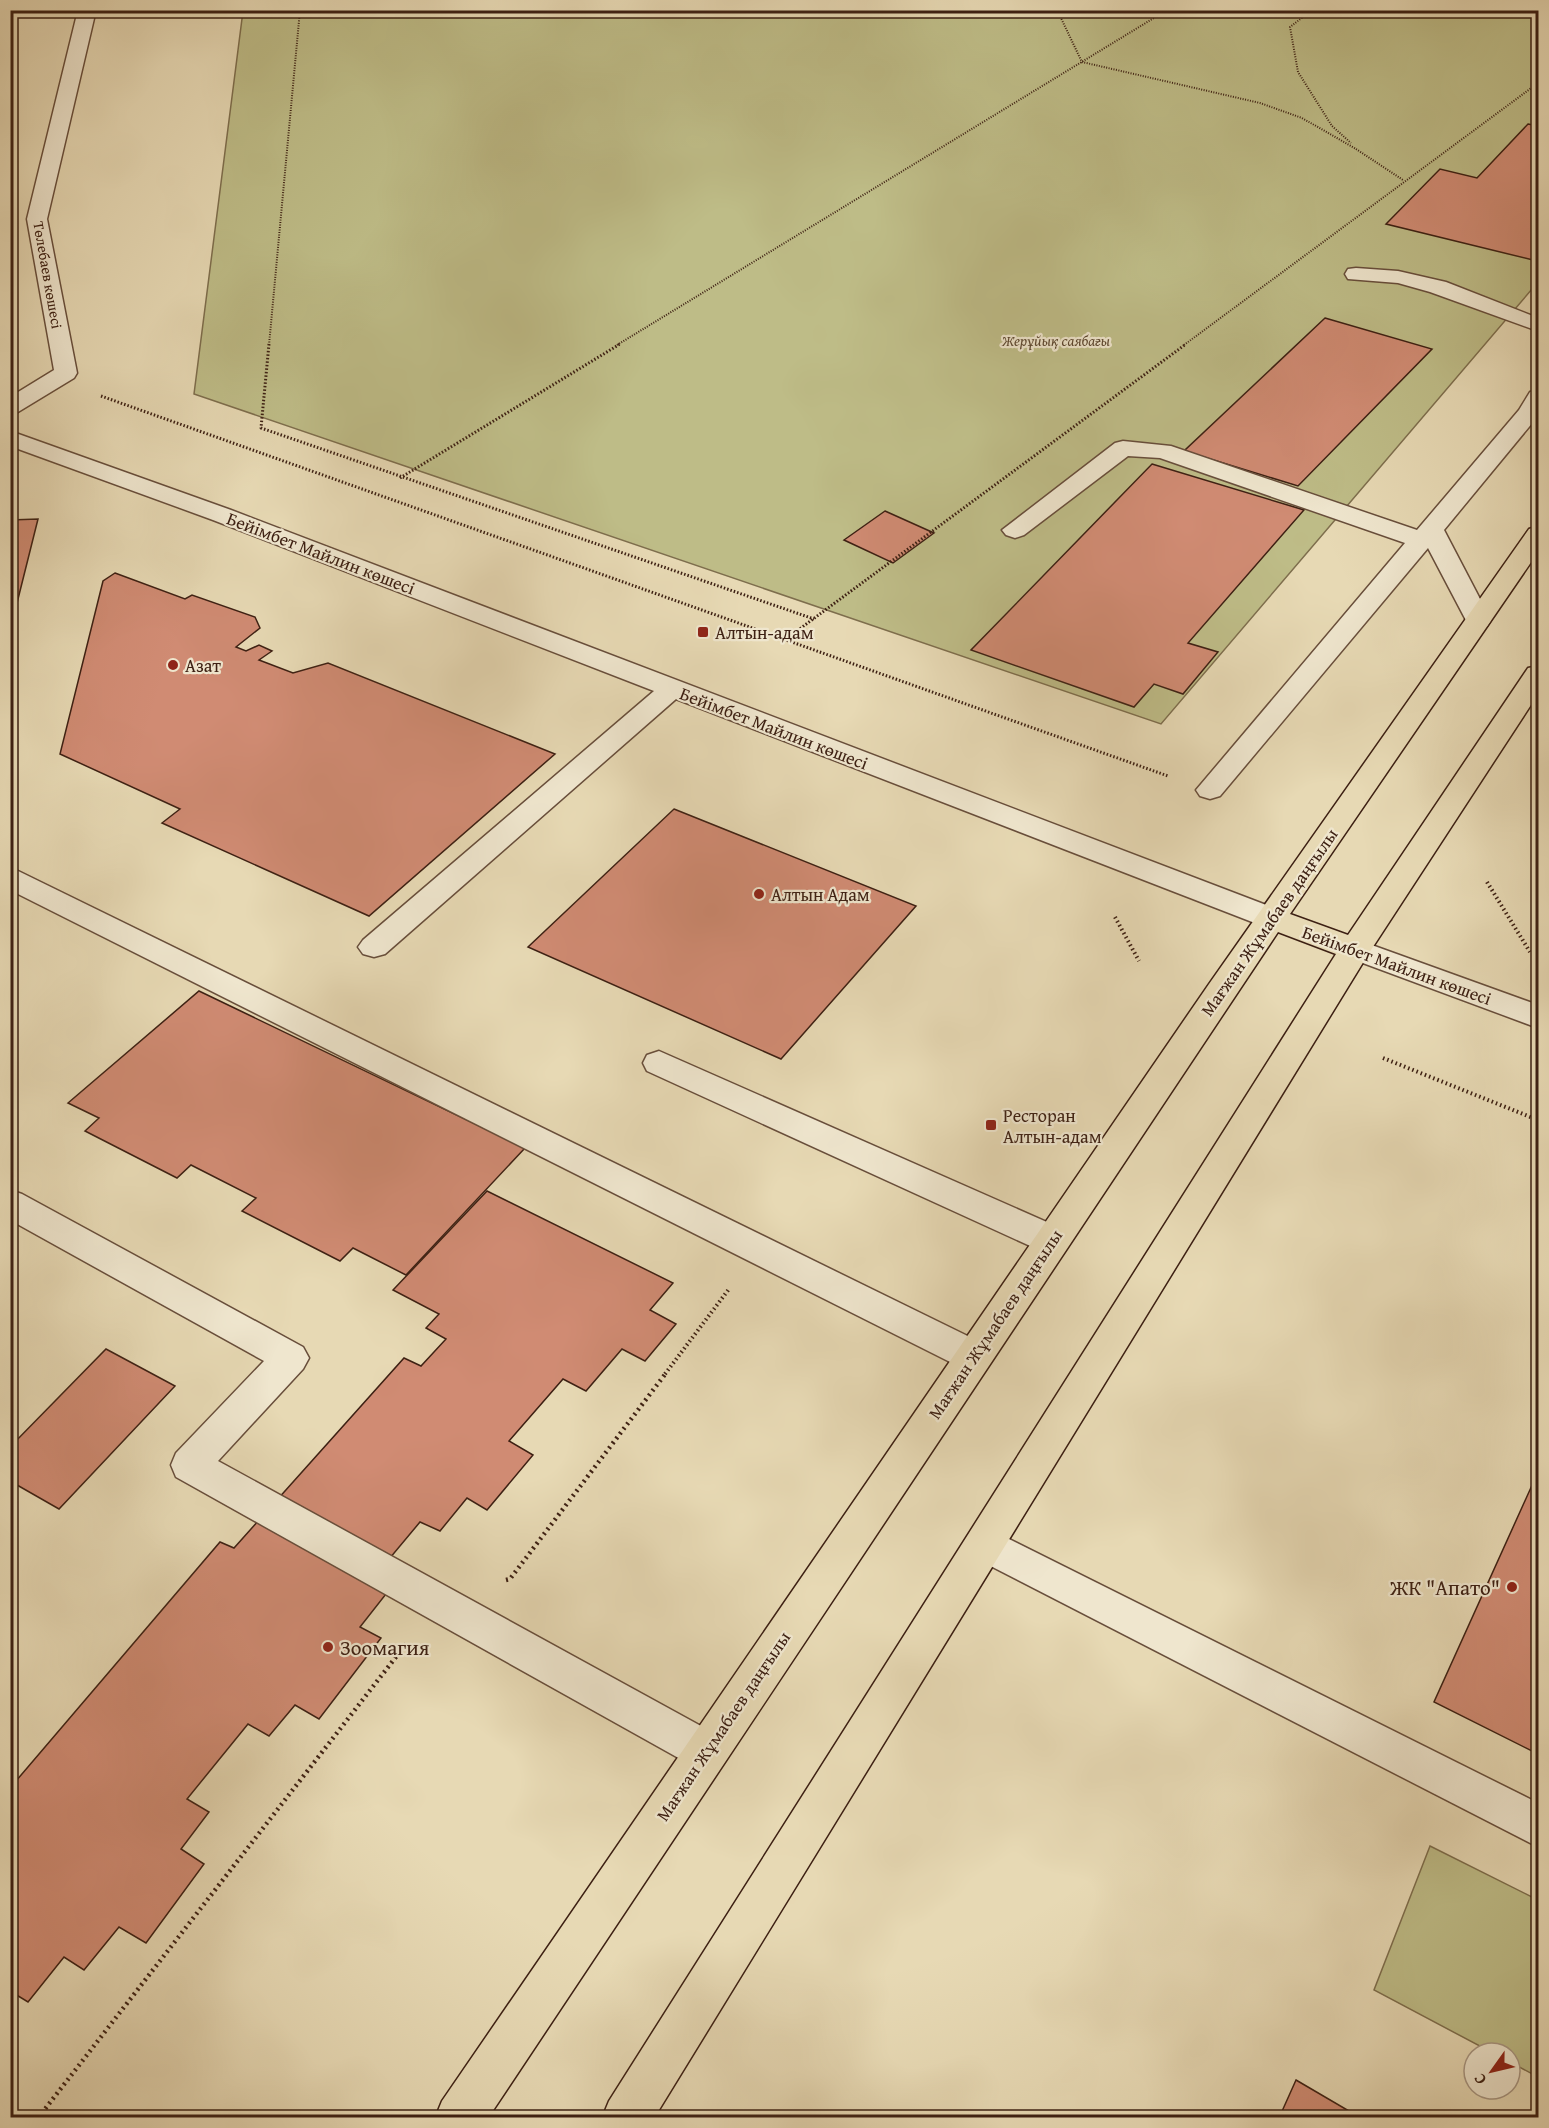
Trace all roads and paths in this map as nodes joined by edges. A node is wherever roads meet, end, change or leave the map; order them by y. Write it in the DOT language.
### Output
graph roads {
  1 [pos="87,10"];
  2 [pos="300,10"];
  3 [pos="1057,10"];
  4 [pos="1167,10"];
  5 [pos="1312,10"];
  6 [pos="1082,62"];
  7 [pos="1539,83"];
  8 [pos="1356,149"];
  9 [pos="1403,180"];
  10 [pos="1356,274"];
  11 [pos="1539,325"];
  12 [pos="54,380"];
  13 [pos="1539,397"];
  14 [pos="10,407"];
  15 [pos="10,438"];
  16 [pos="400,477"];
  17 [pos="1015,530"];
  18 [pos="1426,534"];
  19 [pos="1539,534"];
  20 [pos="814,619"];
  21 [pos="1478,620"];
  22 [pos="785,640"];
  23 [pos="1539,674"];
  24 [pos="672,689"];
  25 [pos="1210,790"];
  26 [pos="10,877"];
  27 [pos="1487,882"];
  28 [pos="1115,917"];
  29 [pos="1271,918"];
  30 [pos="374,947"];
  31 [pos="1355,949"];
  32 [pos="1530,952"];
  33 [pos="1138,961"];
  34 [pos="1539,1017"];
  35 [pos="1383,1058"];
  36 [pos="659,1063"];
  37 [pos="1539,1120"];
  38 [pos="10,1203"];
  39 [pos="1052,1240"];
  40 [pos="758,1249"];
  41 [pos="973,1356"];
  42 [pos="985,1544"];
  43 [pos="438,1602"];
  44 [pos="706,1751"];
  45 [pos="1539,1826"];
  46 [pos="38,2118"];
  47 [pos="459,2118"];
  48 [pos="626,2118"];
  1 -- 12 [label="street, Төлебаев көшесі"];
  2 -- 16 [label="path"];
  3 -- 6 [label="path"];
  4 -- 6 [label="path"];
  5 -- 8 [label="path"];
  6 -- 8 [label="path"];
  6 -- 16 [label="path"];
  7 -- 9 [label="path"];
  8 -- 9 [label="path"];
  9 -- 20 [label="path"];
  10 -- 11 [label="street"];
  12 -- 14 [label="street"];
  12 -- 22 [label="path"];
  13 -- 18 [label="street"];
  15 -- 24 [label="street, Бейімбет Майлин көшесі"];
  16 -- 20 [label="path"];
  17 -- 18 [label="street"];
  18 -- 21 [label="street"];
  18 -- 25 [label="street"];
  19 -- 21 [label="main road, Мағжан Жұмабаев даңғылы"];
  20 -- 22 [label="path"];
  21 -- 29 [label="main road, Мағжан Жұмабаев даңғылы"];
  22 -- 25 [label="path"];
  23 -- 31 [label="main road"];
  24 -- 29 [label="street, Бейімбет Майлин көшесі"];
  24 -- 30 [label="street"];
  26 -- 40 [label="street"];
  27 -- 32 [label="path"];
  28 -- 33 [label="path"];
  29 -- 31 [label="main road, Бейімбет Майлин көшесі"];
  29 -- 39 [label="main road, Мағжан Жұмабаев даңғылы"];
  31 -- 34 [label="street, Бейімбет Майлин көшесі"];
  31 -- 42 [label="main road"];
  35 -- 37 [label="path"];
  36 -- 39 [label="street"];
  38 -- 43 [label="street"];
  39 -- 41 [label="main road, Мағжан Жұмабаев даңғылы"];
  40 -- 41 [label="street"];
  40 -- 43 [label="path"];
  41 -- 44 [label="main road, Мағжан Жұмабаев даңғылы"];
  42 -- 45 [label="street"];
  42 -- 48 [label="main road"];
  43 -- 44 [label="street"];
  43 -- 46 [label="path"];
  44 -- 47 [label="main road, Мағжан Жұмабаев даңғылы"];
}
